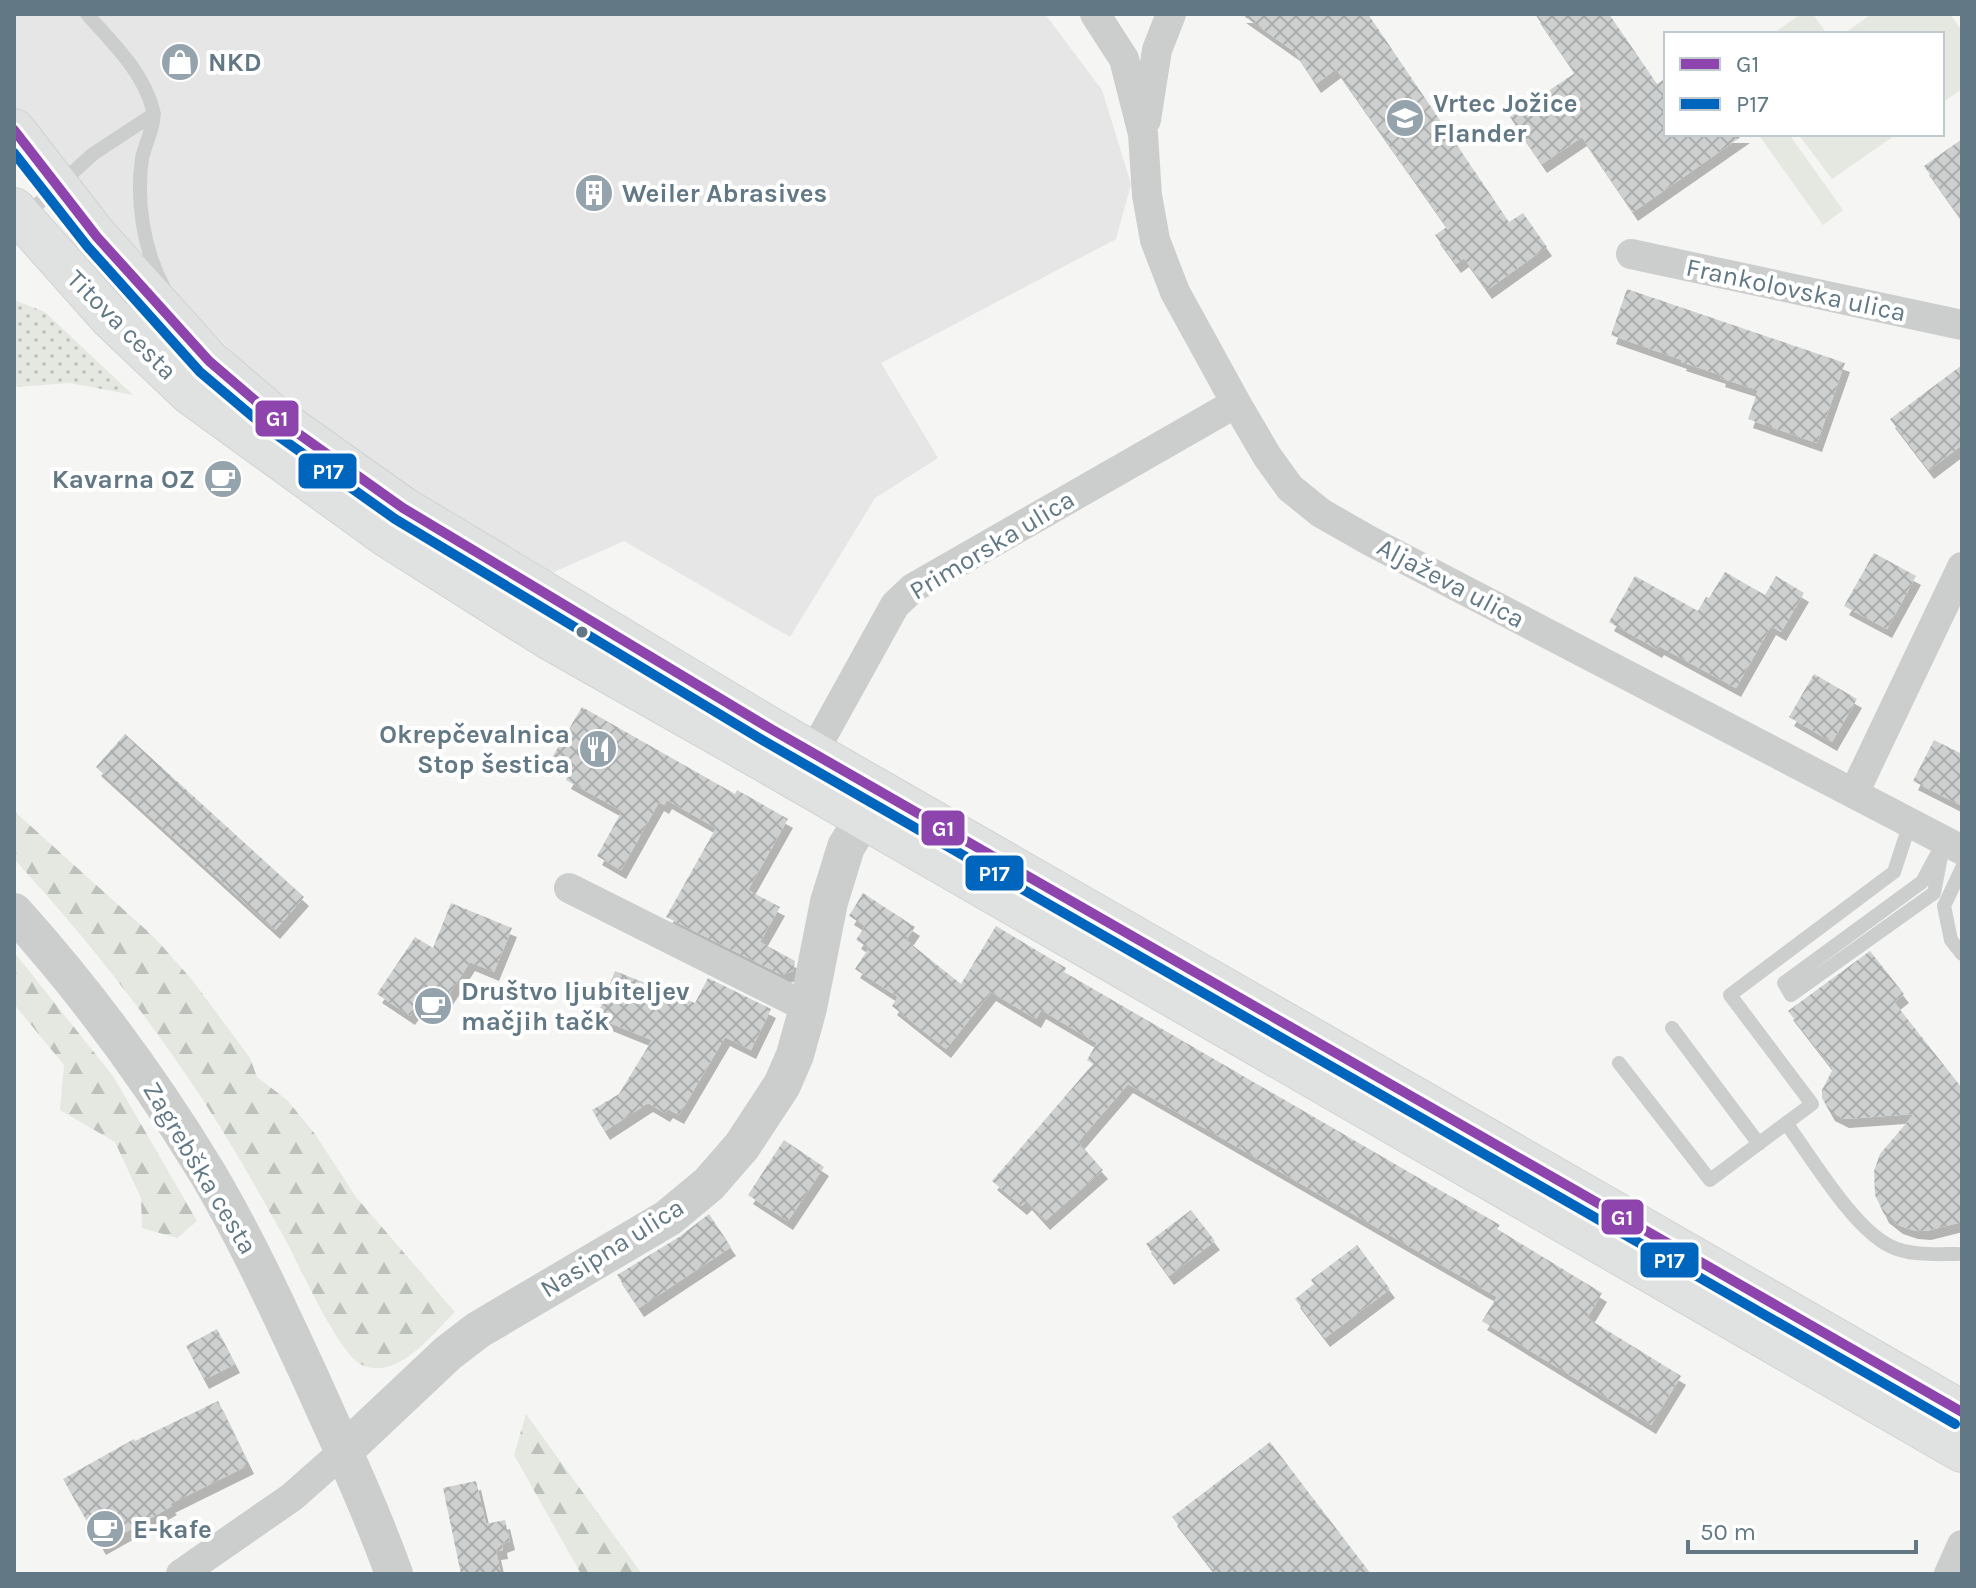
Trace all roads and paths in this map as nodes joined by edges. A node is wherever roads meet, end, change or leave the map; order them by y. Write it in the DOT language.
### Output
graph roads {
  1 [pos="87,14"];
  2 [pos="1095,14"];
  3 [pos="1171,14"];
  4 [pos="154,114"];
  5 [pos="14,130"];
  6 [pos="1143,134"];
  7 [pos="55,186"];
  8 [pos="17,217"];
  9 [pos="1631,254"];
  10 [pos="1962,325"];
  11 [pos="209,361"];
  12 [pos="1236,403"];
  13 [pos="1962,567"];
  14 [pos="813,753"];
  15 [pos="1854,793"];
  16 [pos="863,819"];
  17 [pos="1910,823"];
  18 [pos="1953,846"];
  19 [pos="1962,868"];
  20 [pos="569,888"];
  21 [pos="14,912"];
  22 [pos="1962,954"];
  23 [pos="808,1008"];
  24 [pos="1672,1028"];
  25 [pos="1619,1063"];
  26 [pos="1786,1123"];
  27 [pos="1759,1144"];
  28 [pos="1958,1254"];
  29 [pos="1962,1412"];
  30 [pos="344,1451"];
  31 [pos="1962,1451"];
  32 [pos="1962,1545"];
  33 [pos="181,1574"];
  34 [pos="394,1574"];
  35 [pos="1949,1574"];
  1 -- 4 [label="lane"];
  2 -- 6 [label="street, Aljaževa ulica"];
  3 -- 6 [label="street, Aljaževa ulica"];
  4 -- 7 [label="lane"];
  4 -- 11 [label="lane"];
  5 -- 7 [label="main road, Titova cesta"];
  6 -- 12 [label="street, Aljaževa ulica"];
  7 -- 8 [label="lane"];
  7 -- 11 [label="main road, Titova cesta"];
  8 -- 16 [label="main road, Titova cesta"];
  9 -- 10 [label="street, Frankolovska ulica"];
  11 -- 14 [label="main road, Titova cesta"];
  12 -- 14 [label="street, Primorska ulica"];
  12 -- 15 [label="street, Aljaževa ulica"];
  13 -- 15 [label="street"];
  14 -- 29 [label="main road, Titova cesta"];
  15 -- 17 [label="street, Aljaževa ulica"];
  16 -- 23 [label="street, Nasipna ulica"];
  16 -- 31 [label="main road, Titova cesta"];
  17 -- 18 [label="street, Aljaževa ulica"];
  17 -- 26 [label="lane"];
  18 -- 18 [label="lane"];
  19 -- 22 [label="lane"];
  20 -- 23 [label="street"];
  21 -- 30 [label="street, Zagrebška cesta"];
  23 -- 30 [label="street, Nasipna ulica"];
  24 -- 27 [label="lane"];
  25 -- 27 [label="lane"];
  26 -- 27 [label="lane"];
  26 -- 28 [label="lane"];
  30 -- 33 [label="street"];
  30 -- 34 [label="street"];
  32 -- 35 [label="street"];
}
